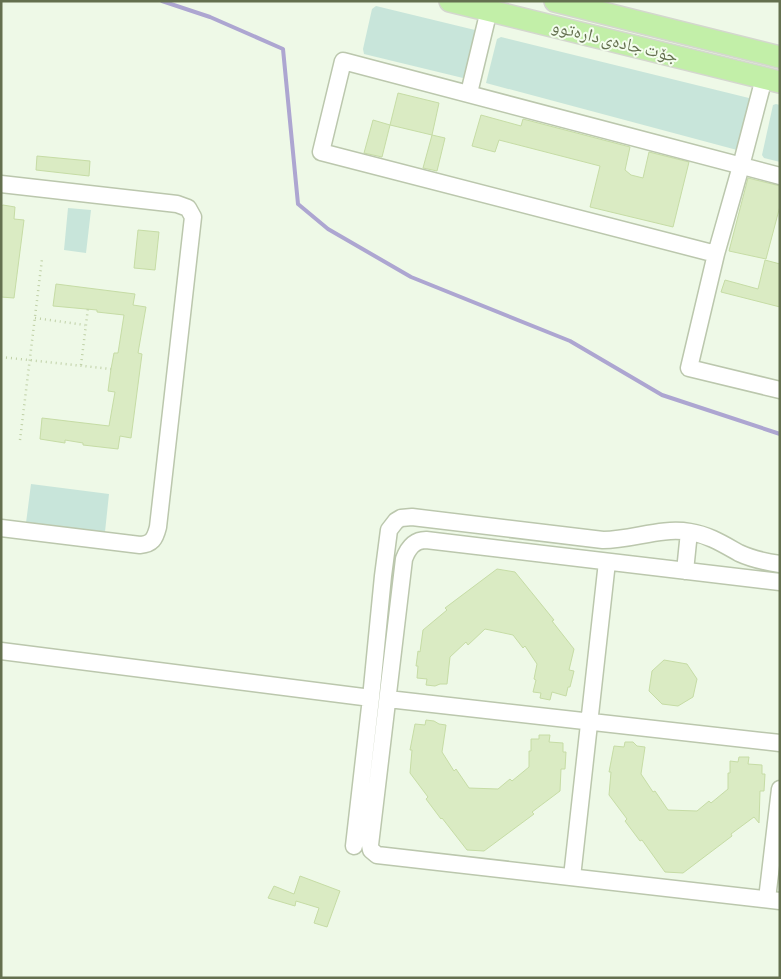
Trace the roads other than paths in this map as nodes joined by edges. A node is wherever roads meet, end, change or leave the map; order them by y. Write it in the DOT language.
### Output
graph roads {
  1 [pos="450,1"];
  2 [pos="555,1"];
  3 [pos="489,10"];
  4 [pos="655,26"];
  5 [pos="650,50"];
  6 [pos="780,57"];
  7 [pos="772,80"];
  8 [pos="469,93"];
  9 [pos="741,166"];
  10 [pos="780,176"];
  11 [pos="1,184"];
  12 [pos="716,254"];
  13 [pos="780,390"];
  14 [pos="1,528"];
  15 [pos="689,532"];
  16 [pos="607,562"];
  17 [pos="780,564"];
  18 [pos="685,571"];
  19 [pos="780,582"];
  20 [pos="1,651"];
  21 [pos="372,698"];
  22 [pos="388,699"];
  23 [pos="589,721"];
  24 [pos="780,744"];
  25 [pos="780,789"];
  26 [pos="354,846"];
  27 [pos="572,876"];
  28 [pos="774,900"];
  1 -- 3 [label="main road, جۆت جادەی دارەتوو"];
  2 -- 4 [label="main road, جۆت جادەی دارەتوو"];
  3 -- 5 [label="main road, جۆت جادەی دارەتوو"];
  3 -- 8 [label="street"];
  4 -- 5 [label="main road"];
  4 -- 6 [label="main road, جۆت جادەی دارەتوو"];
  5 -- 7 [label="main road, جۆت جادەی دارەتوو"];
  7 -- 9 [label="street"];
  8 -- 9 [label="street"];
  8 -- 12 [label="street"];
  9 -- 10 [label="street"];
  9 -- 12 [label="street"];
  11 -- 14 [label="street"];
  12 -- 13 [label="street"];
  15 -- 17 [label="street"];
  15 -- 18 [label="street"];
  15 -- 21 [label="street"];
  16 -- 18 [label="street"];
  16 -- 22 [label="street"];
  16 -- 23 [label="street"];
  18 -- 19 [label="street"];
  20 -- 21 [label="street"];
  21 -- 26 [label="street"];
  22 -- 23 [label="street"];
  22 -- 27 [label="street"];
  23 -- 24 [label="street"];
  23 -- 27 [label="street"];
  25 -- 28 [label="street"];
  27 -- 28 [label="street"];
}
